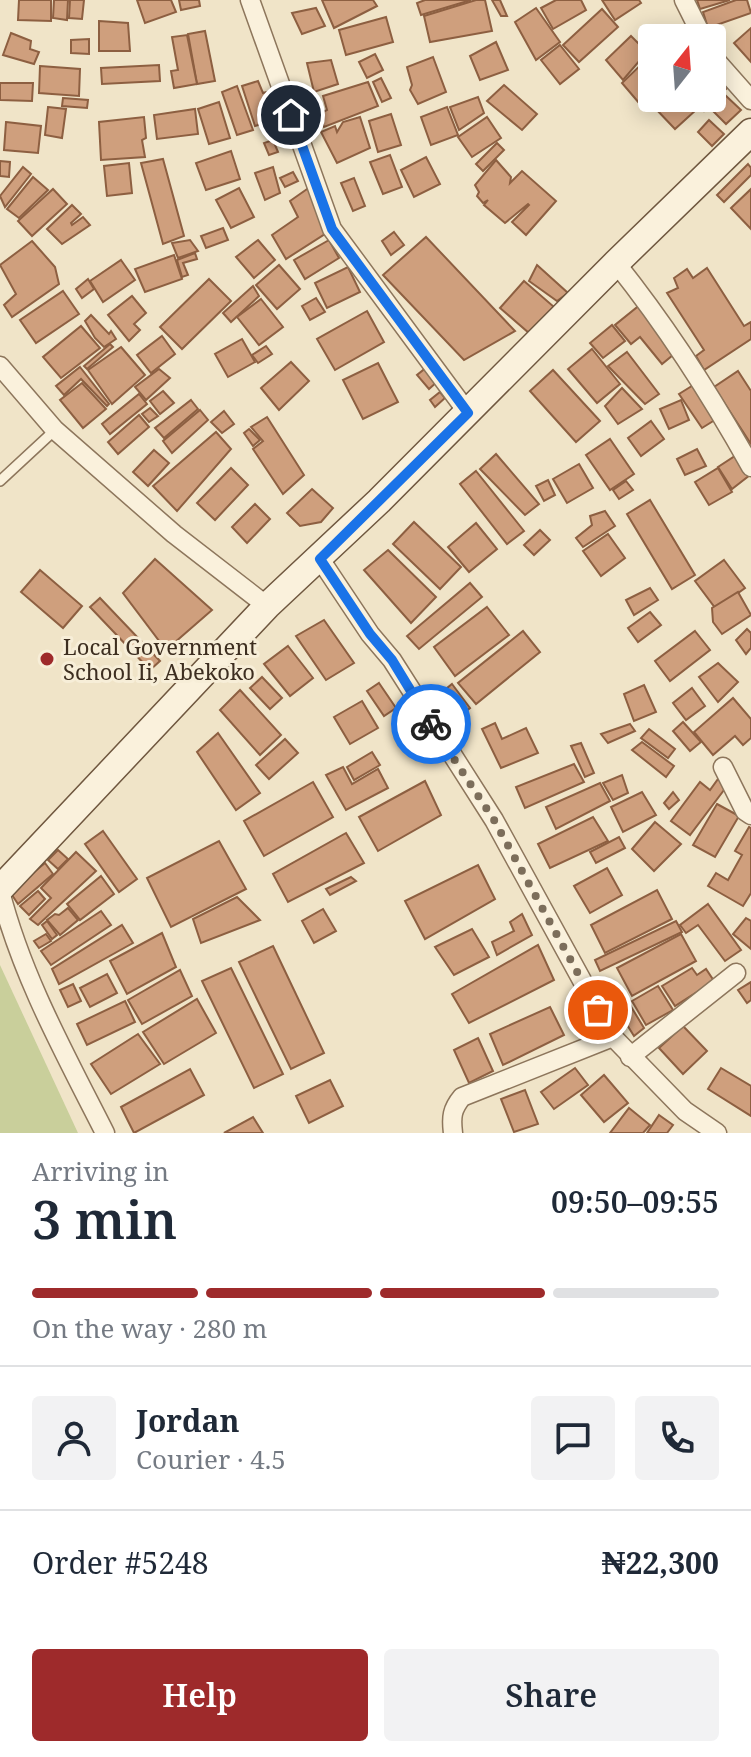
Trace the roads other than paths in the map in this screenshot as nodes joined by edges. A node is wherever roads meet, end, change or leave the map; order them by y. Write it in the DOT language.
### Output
graph roads {
  1 [pos="250,0"];
  2 [pos="684,0"];
  3 [pos="696,24"];
  4 [pos="726,72"];
  5 [pos="751,100"];
  6 [pos="751,132"];
  7 [pos="616,263"];
  8 [pos="0,366"];
  9 [pos="468,413"];
  10 [pos="55,430"];
  11 [pos="751,467"];
  12 [pos="0,481"];
  13 [pos="320,559"];
  14 [pos="267,606"];
  15 [pos="723,767"];
  16 [pos="751,815"];
  17 [pos="0,890"];
  18 [pos="736,973"];
  19 [pos="613,1037"];
  20 [pos="630,1057"];
  21 [pos="105,1133"];
  22 [pos="453,1133"];
  23 [pos="717,1133"];
  1 -- 9 [label="street"];
  2 -- 3 [label="street"];
  4 -- 5 [label="street"];
  6 -- 7 [label="street"];
  7 -- 9 [label="street"];
  7 -- 11 [label="street"];
  8 -- 10 [label="street"];
  9 -- 13 [label="street"];
  10 -- 12 [label="lane"];
  10 -- 14 [label="street"];
  13 -- 14 [label="street"];
  13 -- 19 [label="street"];
  14 -- 17 [label="street"];
  15 -- 16 [label="street"];
  17 -- 21 [label="street"];
  18 -- 20 [label="street"];
  19 -- 20 [label="street"];
  19 -- 22 [label="street"];
  20 -- 23 [label="street"];
}
